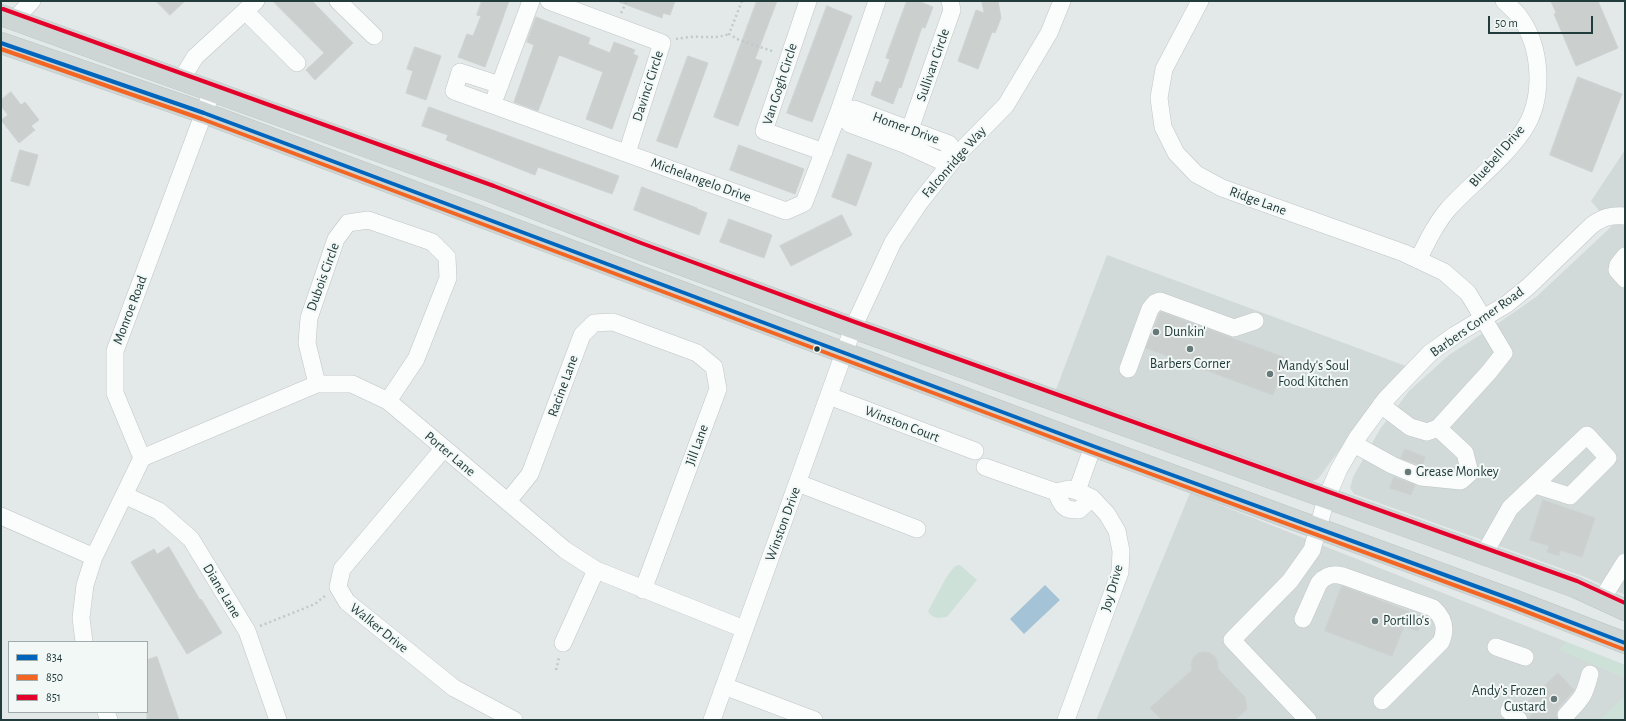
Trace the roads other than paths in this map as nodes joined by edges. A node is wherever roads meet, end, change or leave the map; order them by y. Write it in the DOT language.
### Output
graph roads {
  1 [pos="32,1"];
  2 [pos="338,1"];
  3 [pos="531,1"];
  4 [pos="549,1"];
  5 [pos="808,1"];
  6 [pos="877,1"];
  7 [pos="950,1"];
  8 [pos="1062,1"];
  9 [pos="1200,1"];
  10 [pos="1504,1"];
  11 [pos="251,6"];
  12 [pos="8,18"];
  13 [pos="374,36"];
  14 [pos="1,43"];
  15 [pos="296,63"];
  16 [pos="181,80"];
  17 [pos="500,85"];
  18 [pos="212,91"];
  19 [pos="492,104"];
  20 [pos="839,111"];
  21 [pos="204,114"];
  22 [pos="910,129"];
  23 [pos="824,152"];
  24 [pos="627,153"];
  25 [pos="957,155"];
  26 [pos="1625,216"];
  27 [pos="1625,256"];
  28 [pos="1418,260"];
  29 [pos="1625,279"];
  30 [pos="1484,319"];
  31 [pos="1255,321"];
  32 [pos="853,328"];
  33 [pos="649,335"];
  34 [pos="844,353"];
  35 [pos="1128,369"];
  36 [pos="317,384"];
  37 [pos="829,396"];
  38 [pos="388,401"];
  39 [pos="1381,405"];
  40 [pos="1438,428"];
  41 [pos="1354,444"];
  42 [pos="1093,446"];
  43 [pos="444,448"];
  44 [pos="975,451"];
  45 [pos="142,458"];
  46 [pos="985,467"];
  47 [pos="798,483"];
  48 [pos="1535,485"];
  49 [pos="1084,494"];
  50 [pos="124,495"];
  51 [pos="1326,499"];
  52 [pos="508,501"];
  53 [pos="1,516"];
  54 [pos="917,528"];
  55 [pos="1318,529"];
  56 [pos="1484,554"];
  57 [pos="94,557"];
  58 [pos="1625,562"];
  59 [pos="596,570"];
  60 [pos="643,590"];
  61 [pos="1602,599"];
  62 [pos="1625,610"];
  63 [pos="1303,619"];
  64 [pos="744,629"];
  65 [pos="84,641"];
  66 [pos="1625,643"];
  67 [pos="563,644"];
  68 [pos="1496,647"];
  69 [pos="1525,657"];
  70 [pos="1590,674"];
  71 [pos="724,686"];
  72 [pos="1382,701"];
  73 [pos="1566,715"];
  74 [pos="278,720"];
  75 [pos="514,720"];
  76 [pos="712,720"];
  77 [pos="814,720"];
  78 [pos="1066,720"];
  79 [pos="1308,720"];
  1 -- 12 [label="street"];
  2 -- 13 [label="street"];
  3 -- 17 [label="street"];
  4 -- 24 [label="street, Davinci Circle"];
  5 -- 23 [label="street, Van Gogh Circle"];
  6 -- 20 [label="street, Michelangelo Drive"];
  7 -- 22 [label="street, Sullivan Circle"];
  8 -- 25 [label="street, Falconridge Way"];
  9 -- 28 [label="street, Ridge Lane"];
  10 -- 28 [label="street, Bluebell Drive"];
  11 -- 15 [label="street"];
  11 -- 16 [label="street"];
  12 -- 16 [label="main road"];
  14 -- 21 [label="main road"];
  16 -- 18 [label="main road"];
  17 -- 19 [label="street"];
  17 -- 19 [label="street, Michelangelo Drive"];
  18 -- 21 [label="street, Monroe Road"];
  18 -- 32 [label="main road"];
  19 -- 24 [label="street, Michelangelo Drive"];
  20 -- 22 [label="street, Homer Drive"];
  20 -- 23 [label="street, Michelangelo Drive"];
  20 -- 25 [label="street, Homer Drive"];
  21 -- 34 [label="main road"];
  21 -- 45 [label="street, Monroe Road"];
  22 -- 25 [label="street, Homer Drive"];
  23 -- 24 [label="street, Michelangelo Drive"];
  25 -- 32 [label="street, Falconridge Way"];
  26 -- 30 [label="street, Barbers Corner Road"];
  27 -- 29 [label="street"];
  28 -- 30 [label="street, Ridge Lane"];
  30 -- 39 [label="street, Barbers Corner Road"];
  30 -- 40 [label="street, Ridge Lane"];
  31 -- 35 [label="street"];
  32 -- 34 [label="street, Winston Drive"];
  32 -- 51 [label="main road"];
  33 -- 52 [label="street, Racine Lane"];
  33 -- 60 [label="street, Jill Lane"];
  34 -- 37 [label="street, Winston Drive"];
  34 -- 42 [label="main road"];
  36 -- 38 [label="street, Porter Lane"];
  36 -- 38 [label="street, Dubois Circle"];
  36 -- 45 [label="street, Porter Lane"];
  37 -- 44 [label="street, Winston Court"];
  37 -- 47 [label="street, Winston Drive"];
  38 -- 43 [label="street, Porter Lane"];
  39 -- 40 [label="street"];
  39 -- 41 [label="street, Barbers Corner Road"];
  40 -- 41 [label="street"];
  41 -- 51 [label="street, Barbers Corner Road"];
  42 -- 49 [label="street"];
  42 -- 55 [label="main road"];
  43 -- 52 [label="street, Porter Lane"];
  43 -- 75 [label="street, Walker Drive"];
  45 -- 50 [label="street"];
  46 -- 49 [label="street"];
  47 -- 54 [label="street"];
  47 -- 64 [label="street, Winston Drive"];
  48 -- 56 [label="street"];
  49 -- 78 [label="street, Joy Drive"];
  50 -- 57 [label="street"];
  50 -- 74 [label="street, Diane Lane"];
  51 -- 55 [label="street, Barbers Corner Road"];
  51 -- 56 [label="main road"];
  52 -- 59 [label="street, Porter Lane"];
  53 -- 57 [label="street"];
  55 -- 66 [label="main road"];
  55 -- 79 [label="street, Barbers Corner Road"];
  56 -- 61 [label="main road"];
  57 -- 65 [label="street"];
  58 -- 61 [label="street"];
  59 -- 60 [label="street, Porter Lane"];
  59 -- 67 [label="street"];
  60 -- 64 [label="street, Porter Lane"];
  61 -- 62 [label="main road"];
  63 -- 72 [label="street"];
  64 -- 71 [label="street, Winston Drive"];
  68 -- 69 [label="street"];
  70 -- 73 [label="street"];
  71 -- 76 [label="street, Winston Drive"];
  71 -- 77 [label="street"];
}
